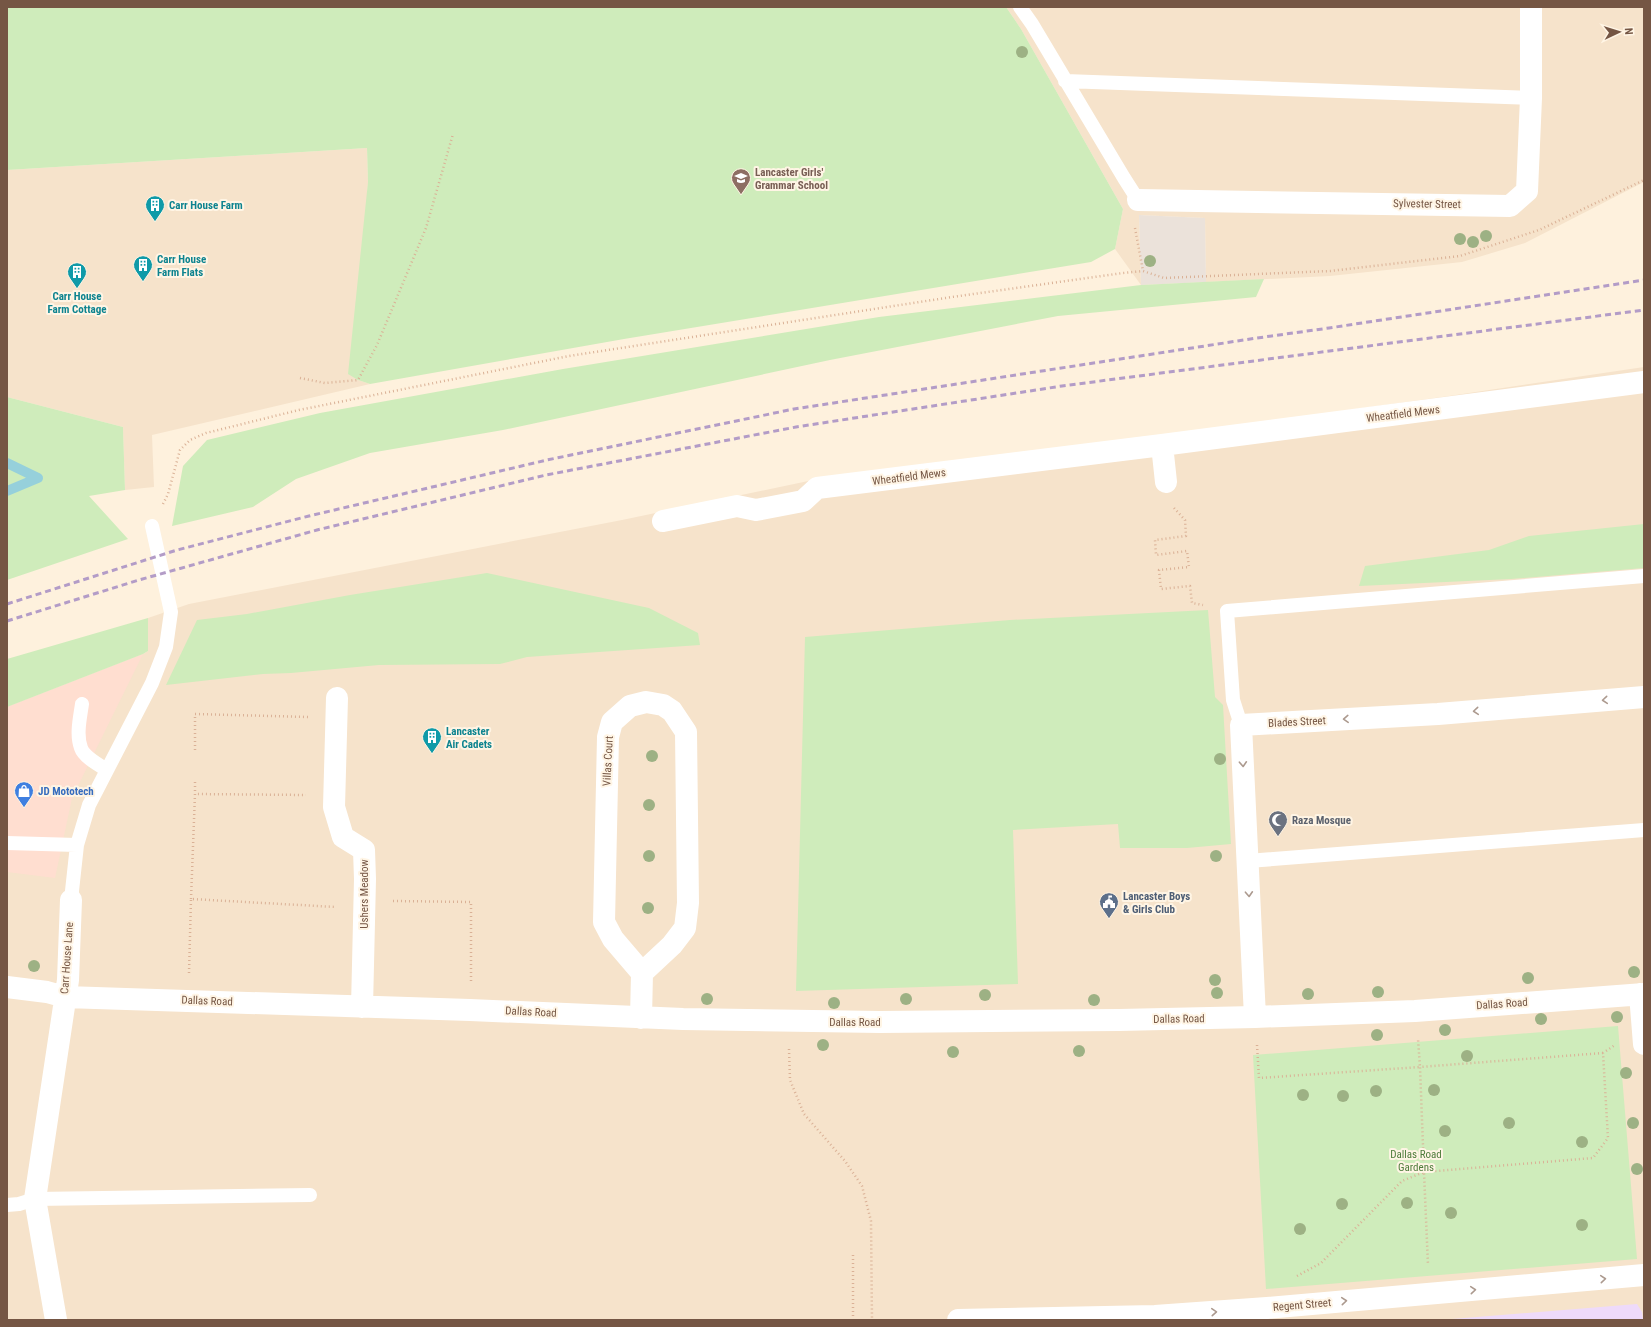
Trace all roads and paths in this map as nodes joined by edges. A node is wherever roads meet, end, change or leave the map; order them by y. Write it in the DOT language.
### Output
graph roads {
  1 [pos="1020,7"];
  2 [pos="1531,7"];
  3 [pos="1065,81"];
  4 [pos="1531,98"];
  5 [pos="453,134"];
  6 [pos="1644,180"];
  7 [pos="1138,200"];
  8 [pos="300,378"];
  9 [pos="1644,382"];
  10 [pos="1162,445"];
  11 [pos="1166,482"];
  12 [pos="664,521"];
  13 [pos="152,526"];
  14 [pos="1644,576"];
  15 [pos="1227,611"];
  16 [pos="1644,697"];
  17 [pos="82,704"];
  18 [pos="337,708"];
  19 [pos="1241,725"];
  20 [pos="195,750"];
  21 [pos="107,770"];
  22 [pos="195,782"];
  23 [pos="196,794"];
  24 [pos="335,795"];
  25 [pos="1644,830"];
  26 [pos="7,843"];
  27 [pos="77,845"];
  28 [pos="1248,861"];
  29 [pos="191,899"];
  30 [pos="71,900"];
  31 [pos="364,904"];
  32 [pos="642,973"];
  33 [pos="7,987"];
  34 [pos="1642,994"];
  35 [pos="65,997"];
  36 [pos="189,1000"];
  37 [pos="362,1007"];
  38 [pos="470,1010"];
  39 [pos="1255,1017"];
  40 [pos="641,1018"];
  41 [pos="788,1022"];
  42 [pos="1643,1036"];
  43 [pos="1603,1053"];
  44 [pos="1257,1054"];
  45 [pos="1420,1067"];
  46 [pos="1424,1172"];
  47 [pos="310,1195"];
  48 [pos="35,1199"];
  49 [pos="7,1206"];
  50 [pos="853,1253"];
  51 [pos="1428,1258"];
  52 [pos="1644,1275"];
  53 [pos="1293,1278"];
  54 [pos="1133,1318"];
  55 [pos="56,1320"];
  56 [pos="853,1320"];
  57 [pos="872,1320"];
  58 [pos="958,1320"];
  1 -- 3 [label="lane"];
  2 -- 4 [label="street, Sylvester Street"];
  3 -- 4 [label="lane"];
  3 -- 7 [label="lane"];
  4 -- 7 [label="street, Sylvester Street"];
  5 -- 8 [label="path"];
  6 -- 13 [label="path"];
  9 -- 10 [label="street, Wheatfield Mews"];
  10 -- 11 [label="street"];
  10 -- 12 [label="street, Wheatfield Mews"];
  11 -- 15 [label="path"];
  13 -- 21 [label="lane, Carr House Lane"];
  14 -- 15 [label="lane"];
  15 -- 19 [label="lane"];
  16 -- 19 [label="street, Blades Street, one-way"];
  17 -- 21 [label="lane"];
  18 -- 20 [label="path"];
  18 -- 24 [label="street, Ushers Meadow"];
  19 -- 28 [label="street, one-way"];
  21 -- 27 [label="lane, Carr House Lane"];
  22 -- 23 [label="path"];
  23 -- 24 [label="path"];
  23 -- 29 [label="path"];
  24 -- 31 [label="street, Ushers Meadow"];
  25 -- 28 [label="lane"];
  26 -- 27 [label="lane"];
  27 -- 30 [label="lane, Carr House Lane"];
  28 -- 39 [label="street, one-way"];
  29 -- 31 [label="path"];
  29 -- 36 [label="path"];
  30 -- 35 [label="street, Carr House Lane"];
  31 -- 37 [label="street, Ushers Meadow"];
  31 -- 38 [label="path"];
  32 -- 32 [label="street, Villas Court"];
  32 -- 40 [label="street"];
  33 -- 35 [label="street, Dallas Road"];
  34 -- 39 [label="street, Dallas Road"];
  34 -- 42 [label="street"];
  35 -- 36 [label="street, Dallas Road"];
  35 -- 48 [label="street, Carr House Lane"];
  36 -- 37 [label="street, Dallas Road"];
  37 -- 38 [label="street, Dallas Road"];
  38 -- 40 [label="street, Dallas Road"];
  39 -- 41 [label="street, Dallas Road"];
  40 -- 41 [label="street, Dallas Road"];
  41 -- 57 [label="path"];
  42 -- 43 [label="path"];
  43 -- 45 [label="path"];
  43 -- 46 [label="path"];
  44 -- 45 [label="path"];
  45 -- 46 [label="path"];
  46 -- 51 [label="path"];
  46 -- 53 [label="path"];
  47 -- 48 [label="lane"];
  48 -- 49 [label="lane"];
  48 -- 55 [label="street, Carr House Lane"];
  50 -- 56 [label="path"];
  54 -- 52 [label="street, Regent Street, one-way"];
  54 -- 58 [label="street, Regent Street"];
}
